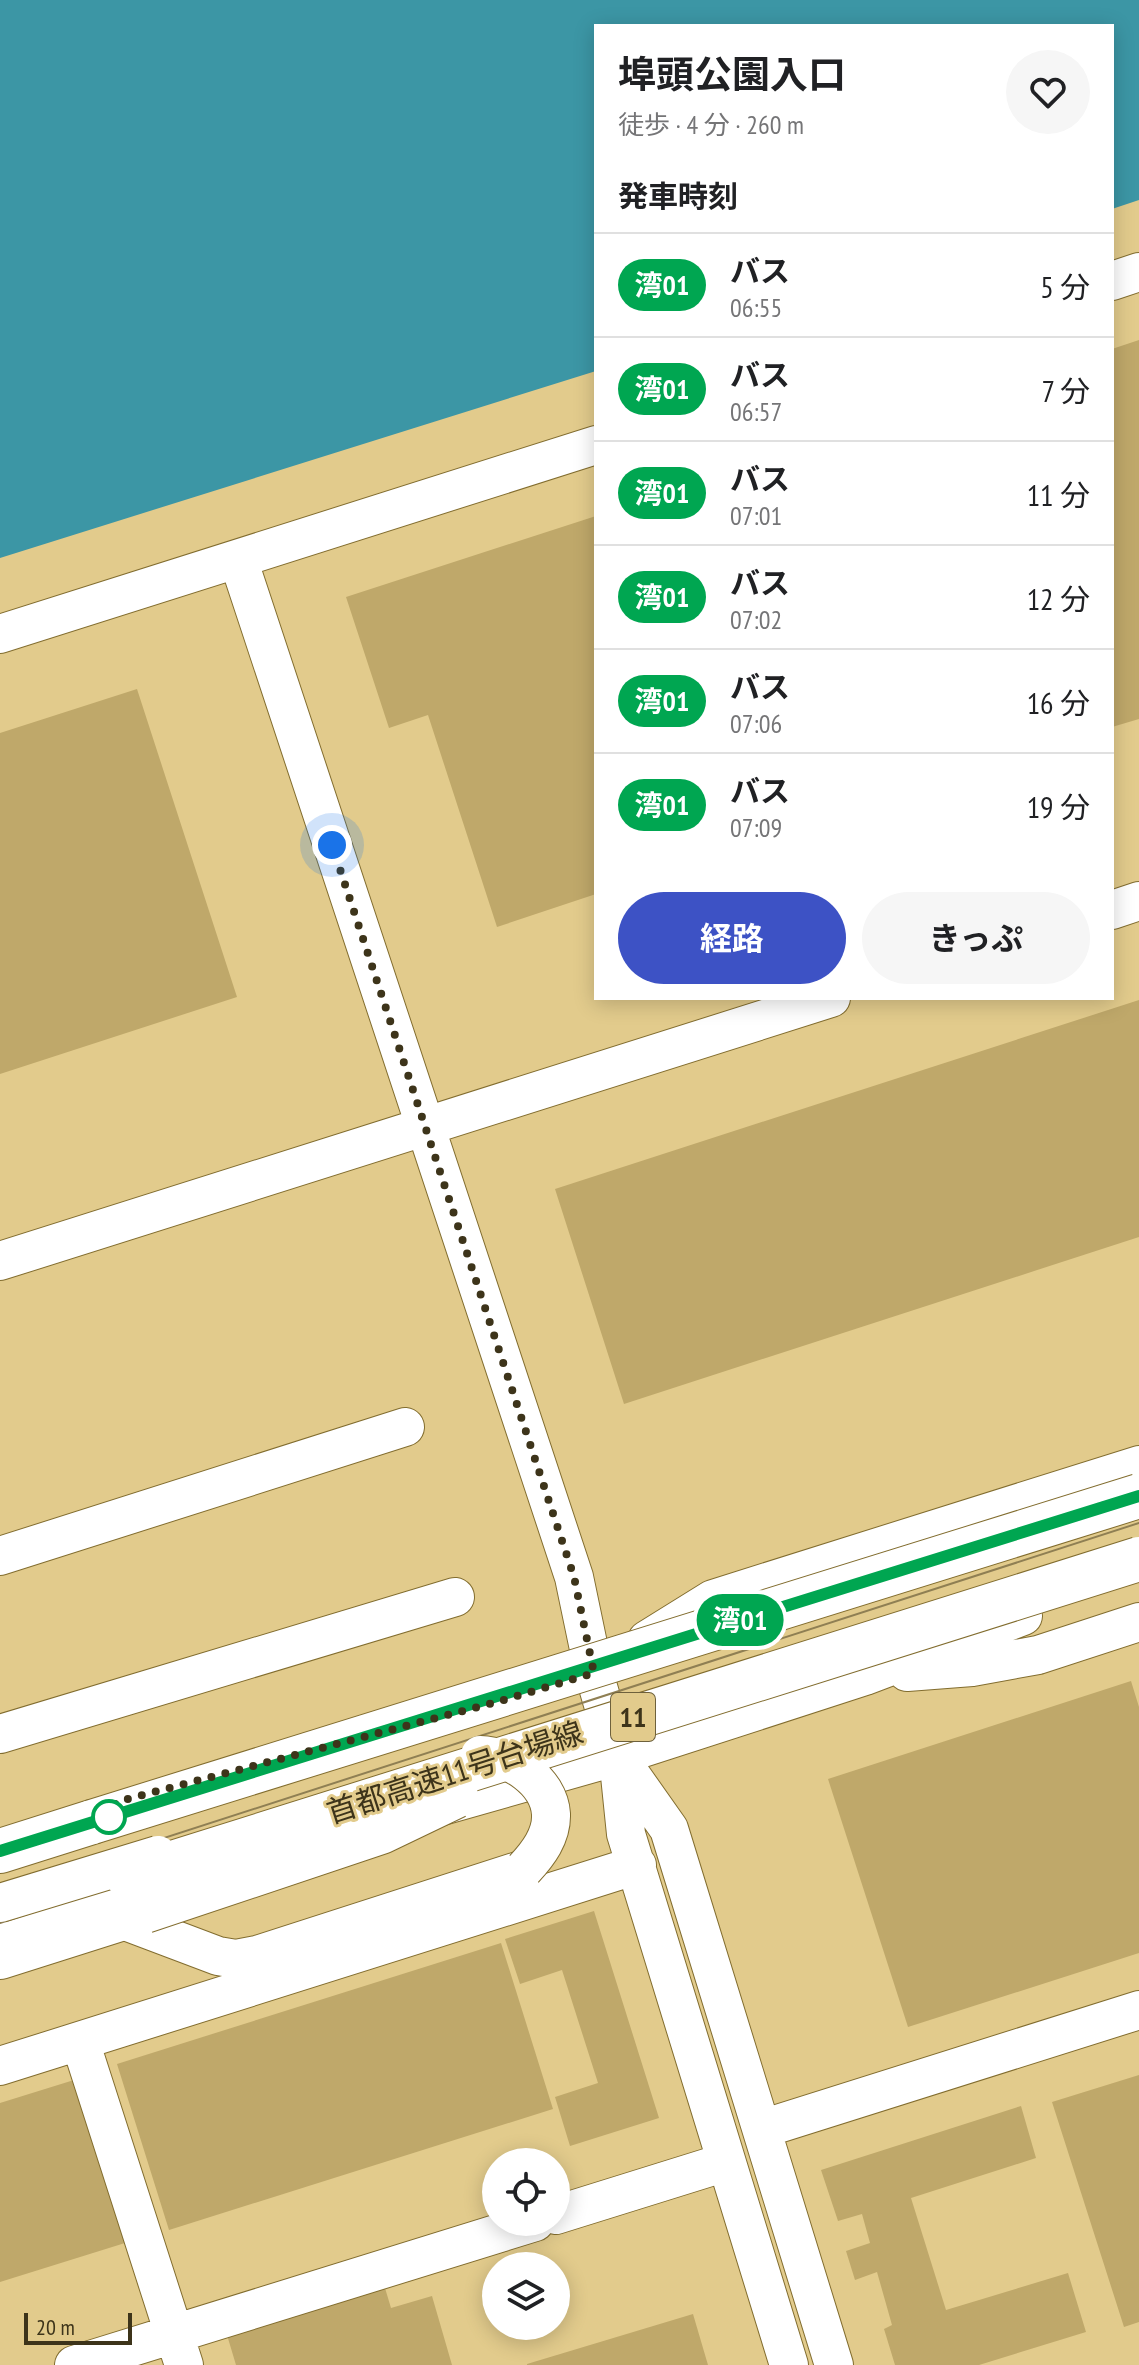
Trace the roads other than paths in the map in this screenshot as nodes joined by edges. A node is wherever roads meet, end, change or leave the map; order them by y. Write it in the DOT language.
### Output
graph roads {
  1 [pos="1139,272"];
  2 [pos="1114,280"];
  3 [pos="594,446"];
  4 [pos="238,559"];
  5 [pos="0,634"];
  6 [pos="1139,901"];
  7 [pos="1114,909"];
  8 [pos="825,1000"];
  9 [pos="424,1125"];
  10 [pos="0,1261"];
  11 [pos="405,1427"];
  12 [pos="1139,1465"];
  13 [pos="1139,1498"];
  14 [pos="0,1556"];
  15 [pos="1139,1559"];
  16 [pos="1139,1575"];
  17 [pos="455,1597"];
  18 [pos="1139,1622"];
  19 [pos="594,1673"];
  20 [pos="865,1676"];
  21 [pos="0,1734"];
  22 [pos="602,1744"];
  23 [pos="0,1830"];
  24 [pos="0,1851"];
  25 [pos="637,1865"];
  26 [pos="0,1903"];
  27 [pos="120,1919"];
  28 [pos="2,1943"];
  29 [pos="1139,2010"];
  30 [pos="80,2041"];
  31 [pos="0,2066"];
  32 [pos="762,2129"];
  33 [pos="726,2162"];
  34 [pos="570,2211"];
  35 [pos="496,2236"];
  36 [pos="179,2350"];
  37 [pos="74,2365"];
  38 [pos="789,2365"];
  39 [pos="834,2365"];
  1 -- 2 [label="street"];
  3 -- 4 [label="street"];
  4 -- 5 [label="street"];
  4 -- 9 [label="street"];
  6 -- 7 [label="street"];
  8 -- 9 [label="street"];
  9 -- 10 [label="street"];
  9 -- 19 [label="street"];
  11 -- 14 [label="street"];
  12 -- 19 [label="street"];
  13 -- 19 [label="street"];
  13 -- 24 [label="highway, 首都高速11号台場線 / 11, bridge"];
  15 -- 22 [label="highway, 首都高速11号台場線 / 11, bridge"];
  16 -- 20 [label="street"];
  17 -- 21 [label="street"];
  18 -- 20 [label="street"];
  19 -- 22 [label="street"];
  19 -- 23 [label="street"];
  20 -- 22 [label="street"];
  22 -- 25 [label="street"];
  22 -- 27 [label="highway, bridge"];
  22 -- 28 [label="highway, 首都高速11号台場線 / 11, bridge"];
  22 -- 32 [label="street"];
  25 -- 30 [label="street"];
  25 -- 33 [label="street"];
  26 -- 27 [label="street, bridge"];
  27 -- 28 [label="highway"];
  29 -- 32 [label="street"];
  30 -- 31 [label="street"];
  30 -- 36 [label="street"];
  32 -- 39 [label="street"];
  33 -- 34 [label="street"];
  33 -- 38 [label="street"];
  35 -- 36 [label="street"];
  36 -- 37 [label="street"];
}
